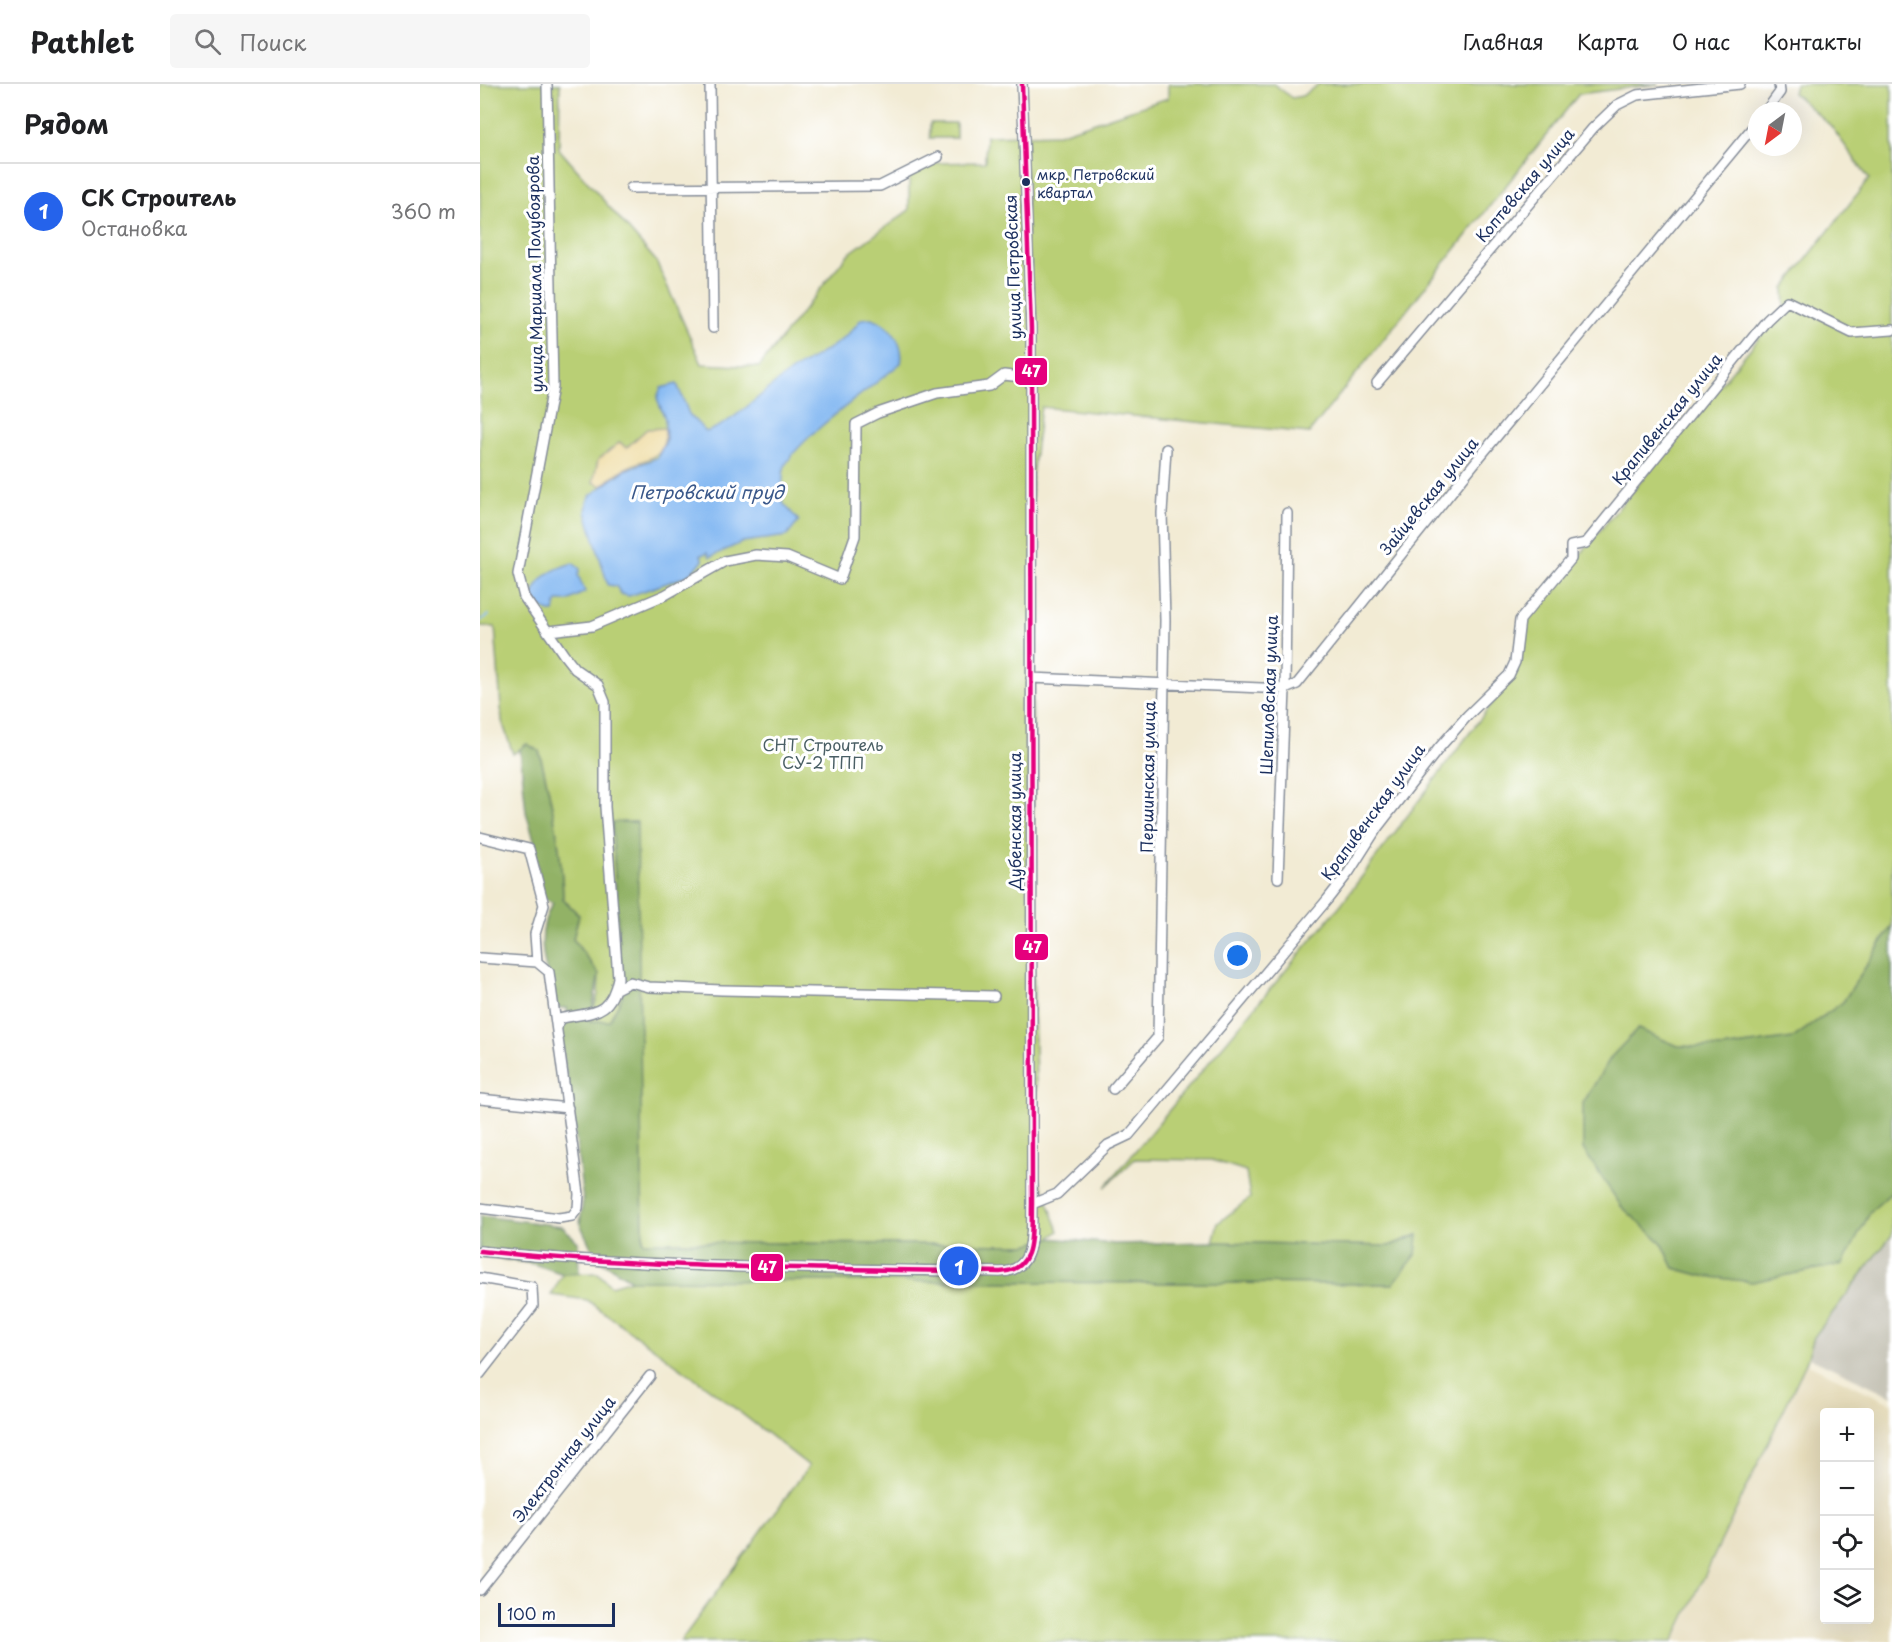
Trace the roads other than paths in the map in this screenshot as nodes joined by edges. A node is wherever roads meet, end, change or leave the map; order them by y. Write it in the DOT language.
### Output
graph roads {
  1 [pos="547,84"];
  2 [pos="710,84"];
  3 [pos="1022,84"];
  4 [pos="1740,84"];
  5 [pos="1780,85"];
  6 [pos="1773,102"];
  7 [pos="1748,133"];
  8 [pos="938,157"];
  9 [pos="710,187"];
  10 [pos="631,189"];
  11 [pos="712,328"];
  12 [pos="1892,330"];
  13 [pos="1030,378"];
  14 [pos="1377,383"];
  15 [pos="1166,449"];
  16 [pos="1287,513"];
  17 [pos="549,631"];
  18 [pos="1031,678"];
  19 [pos="1164,684"];
  20 [pos="1285,689"];
  21 [pos="480,837"];
  22 [pos="1278,878"];
  23 [pos="480,958"];
  24 [pos="537,962"];
  25 [pos="616,989"];
  26 [pos="994,996"];
  27 [pos="557,1028"];
  28 [pos="1113,1089"];
  29 [pos="480,1099"];
  30 [pos="568,1108"];
  31 [pos="1032,1204"];
  32 [pos="480,1208"];
  33 [pos="480,1251"];
  34 [pos="480,1278"];
  35 [pos="480,1374"];
  36 [pos="650,1376"];
  37 [pos="480,1590"];
  1 -- 17 [label="street, улица Маршала Полубоярова"];
  2 -- 9 [label="street"];
  3 -- 13 [label="street, улица Петровская"];
  4 -- 14 [label="street, Коптевская улица"];
  5 -- 6 [label="street"];
  7 -- 20 [label="street, Зайцевская улица"];
  8 -- 9 [label="street"];
  9 -- 10 [label="street"];
  9 -- 11 [label="street"];
  12 -- 31 [label="street, Крапивенская улица"];
  13 -- 17 [label="street"];
  13 -- 18 [label="street, Дубенская улица"];
  15 -- 19 [label="street, Першинская улица"];
  16 -- 20 [label="street, Шепиловская улица"];
  17 -- 25 [label="street, улица Маршала Полубоярова"];
  18 -- 19 [label="street"];
  18 -- 31 [label="street, Дубенская улица"];
  19 -- 20 [label="street"];
  19 -- 28 [label="street, Першинская улица"];
  20 -- 22 [label="street, Шепиловская улица"];
  21 -- 24 [label="street"];
  23 -- 24 [label="street"];
  24 -- 27 [label="street"];
  25 -- 26 [label="street"];
  25 -- 27 [label="street"];
  27 -- 30 [label="street"];
  29 -- 30 [label="street"];
  30 -- 32 [label="street"];
  31 -- 33 [label="street, Дубенская улица"];
  34 -- 35 [label="street"];
  36 -- 37 [label="street, Электронная улица"];
}
